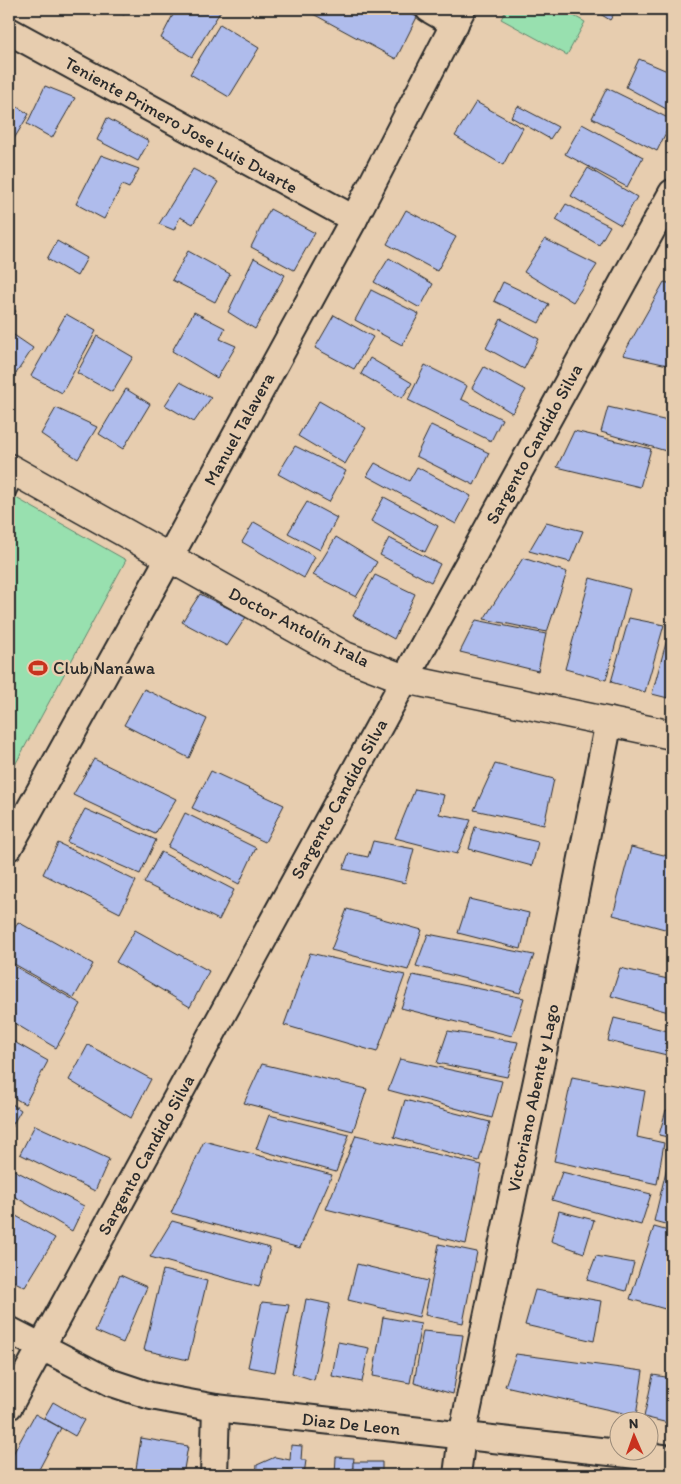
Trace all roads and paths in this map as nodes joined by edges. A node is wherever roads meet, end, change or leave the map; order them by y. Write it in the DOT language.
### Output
graph roads {
  1 [pos="429,9"];
  2 [pos="458,17"];
  3 [pos="9,31"];
  4 [pos="672,193"];
  5 [pos="354,219"];
  6 [pos="12,478"];
  7 [pos="169,558"];
  8 [pos="405,679"];
  9 [pos="609,721"];
  10 [pos="672,735"];
  11 [pos="9,847"];
  12 [pos="9,1330"];
  13 [pos="41,1348"];
  14 [pos="9,1406"];
  15 [pos="216,1408"];
  16 [pos="462,1436"];
  17 [pos="672,1459"];
  18 [pos="214,1475"];
  19 [pos="458,1475"];
  1 -- 2 [label="street"];
  2 -- 5 [label="street, Manuel Talavera"];
  3 -- 5 [label="street, Teniente Primero Jose Luis Duarte"];
  4 -- 8 [label="street, Sargento Candido Silva"];
  5 -- 7 [label="street, Manuel Talavera"];
  6 -- 7 [label="street, Doctor Antolín Irala"];
  7 -- 8 [label="street, Doctor Antolín Irala"];
  7 -- 11 [label="street, Manuel Talavera"];
  8 -- 9 [label="street, Doctor Antolín Irala"];
  8 -- 13 [label="street, Sargento Candido Silva"];
  9 -- 10 [label="street, Doctor Antolín Irala"];
  9 -- 16 [label="street, Victoriano Abente y Lago"];
  12 -- 13 [label="street, Diaz De Leon"];
  13 -- 14 [label="street, Sargento Candido Silva"];
  13 -- 15 [label="street, Diaz De Leon"];
  15 -- 16 [label="street, Diaz De Leon"];
  15 -- 18 [label="street"];
  16 -- 17 [label="street, Diaz De Leon"];
  16 -- 19 [label="street, Victoriano Abente y Lago"];
}
